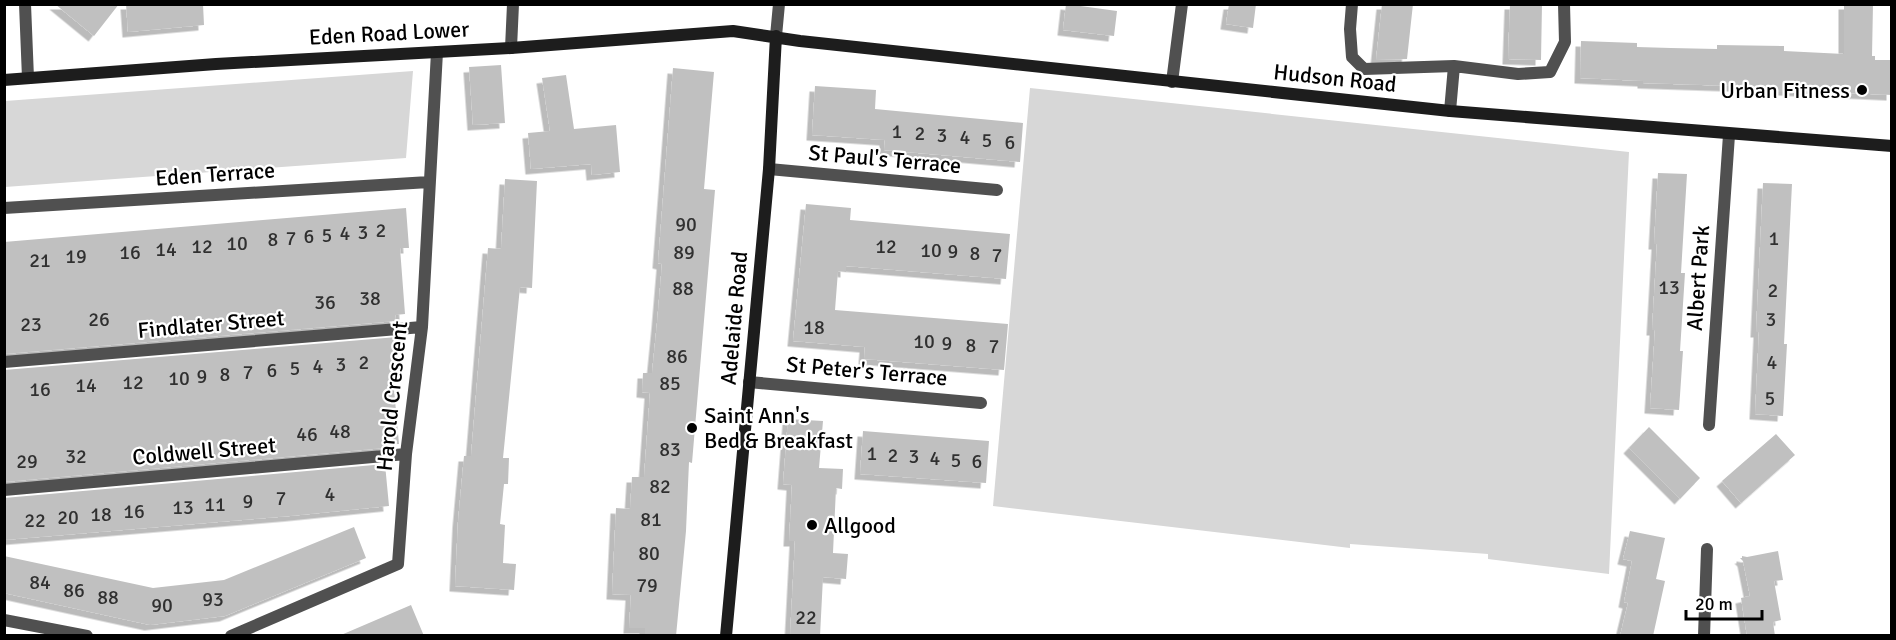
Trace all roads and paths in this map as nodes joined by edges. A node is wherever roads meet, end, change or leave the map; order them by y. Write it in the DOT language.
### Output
graph roads {
  1 [pos="25,4"];
  2 [pos="513,4"];
  3 [pos="779,4"];
  4 [pos="1182,4"];
  5 [pos="1352,4"];
  6 [pos="1564,4"];
  7 [pos="776,36"];
  8 [pos="511,48"];
  9 [pos="437,52"];
  10 [pos="1454,66"];
  11 [pos="28,78"];
  12 [pos="4,80"];
  13 [pos="1172,82"];
  14 [pos="1450,111"];
  15 [pos="1730,135"];
  16 [pos="1892,146"];
  17 [pos="769,169"];
  18 [pos="429,182"];
  19 [pos="997,190"];
  20 [pos="4,208"];
  21 [pos="422,327"];
  22 [pos="4,363"];
  23 [pos="749,382"];
  24 [pos="981,403"];
  25 [pos="1709,425"];
  26 [pos="406,454"];
  27 [pos="4,490"];
  28 [pos="1707,549"];
  29 [pos="4,620"];
  30 [pos="87,636"];
  31 [pos="231,636"];
  32 [pos="726,636"];
  33 [pos="1704,636"];
  1 -- 11 [label="street"];
  2 -- 8 [label="street"];
  3 -- 7 [label="street, Adelaide Road"];
  4 -- 13 [label="street"];
  5 -- 10 [label="street"];
  6 -- 10 [label="street"];
  7 -- 8 [label="street, Eden Road Lower"];
  7 -- 13 [label="street, Hudson Road"];
  7 -- 17 [label="street, Adelaide Road"];
  8 -- 9 [label="street, Eden Road Lower"];
  9 -- 11 [label="street, Eden Road Lower"];
  9 -- 18 [label="street, Harold Crescent"];
  10 -- 14 [label="street"];
  11 -- 12 [label="street, Eden Road Lower"];
  13 -- 14 [label="street, Hudson Road"];
  14 -- 15 [label="street, Hudson Road"];
  15 -- 16 [label="street, Hudson Road"];
  15 -- 25 [label="street, Albert Park"];
  17 -- 19 [label="street, St Paul's Terrace"];
  17 -- 23 [label="street, Adelaide Road"];
  18 -- 20 [label="street, Eden Terrace"];
  18 -- 21 [label="street, Harold Crescent"];
  21 -- 22 [label="street, Findlater Street"];
  21 -- 26 [label="street, Harold Crescent"];
  23 -- 24 [label="street, St Peter's Terrace"];
  23 -- 32 [label="street, Adelaide Road"];
  26 -- 27 [label="street, Coldwell Street"];
  26 -- 31 [label="street, Harold Crescent"];
  28 -- 33 [label="street"];
  29 -- 30 [label="street"];
}
